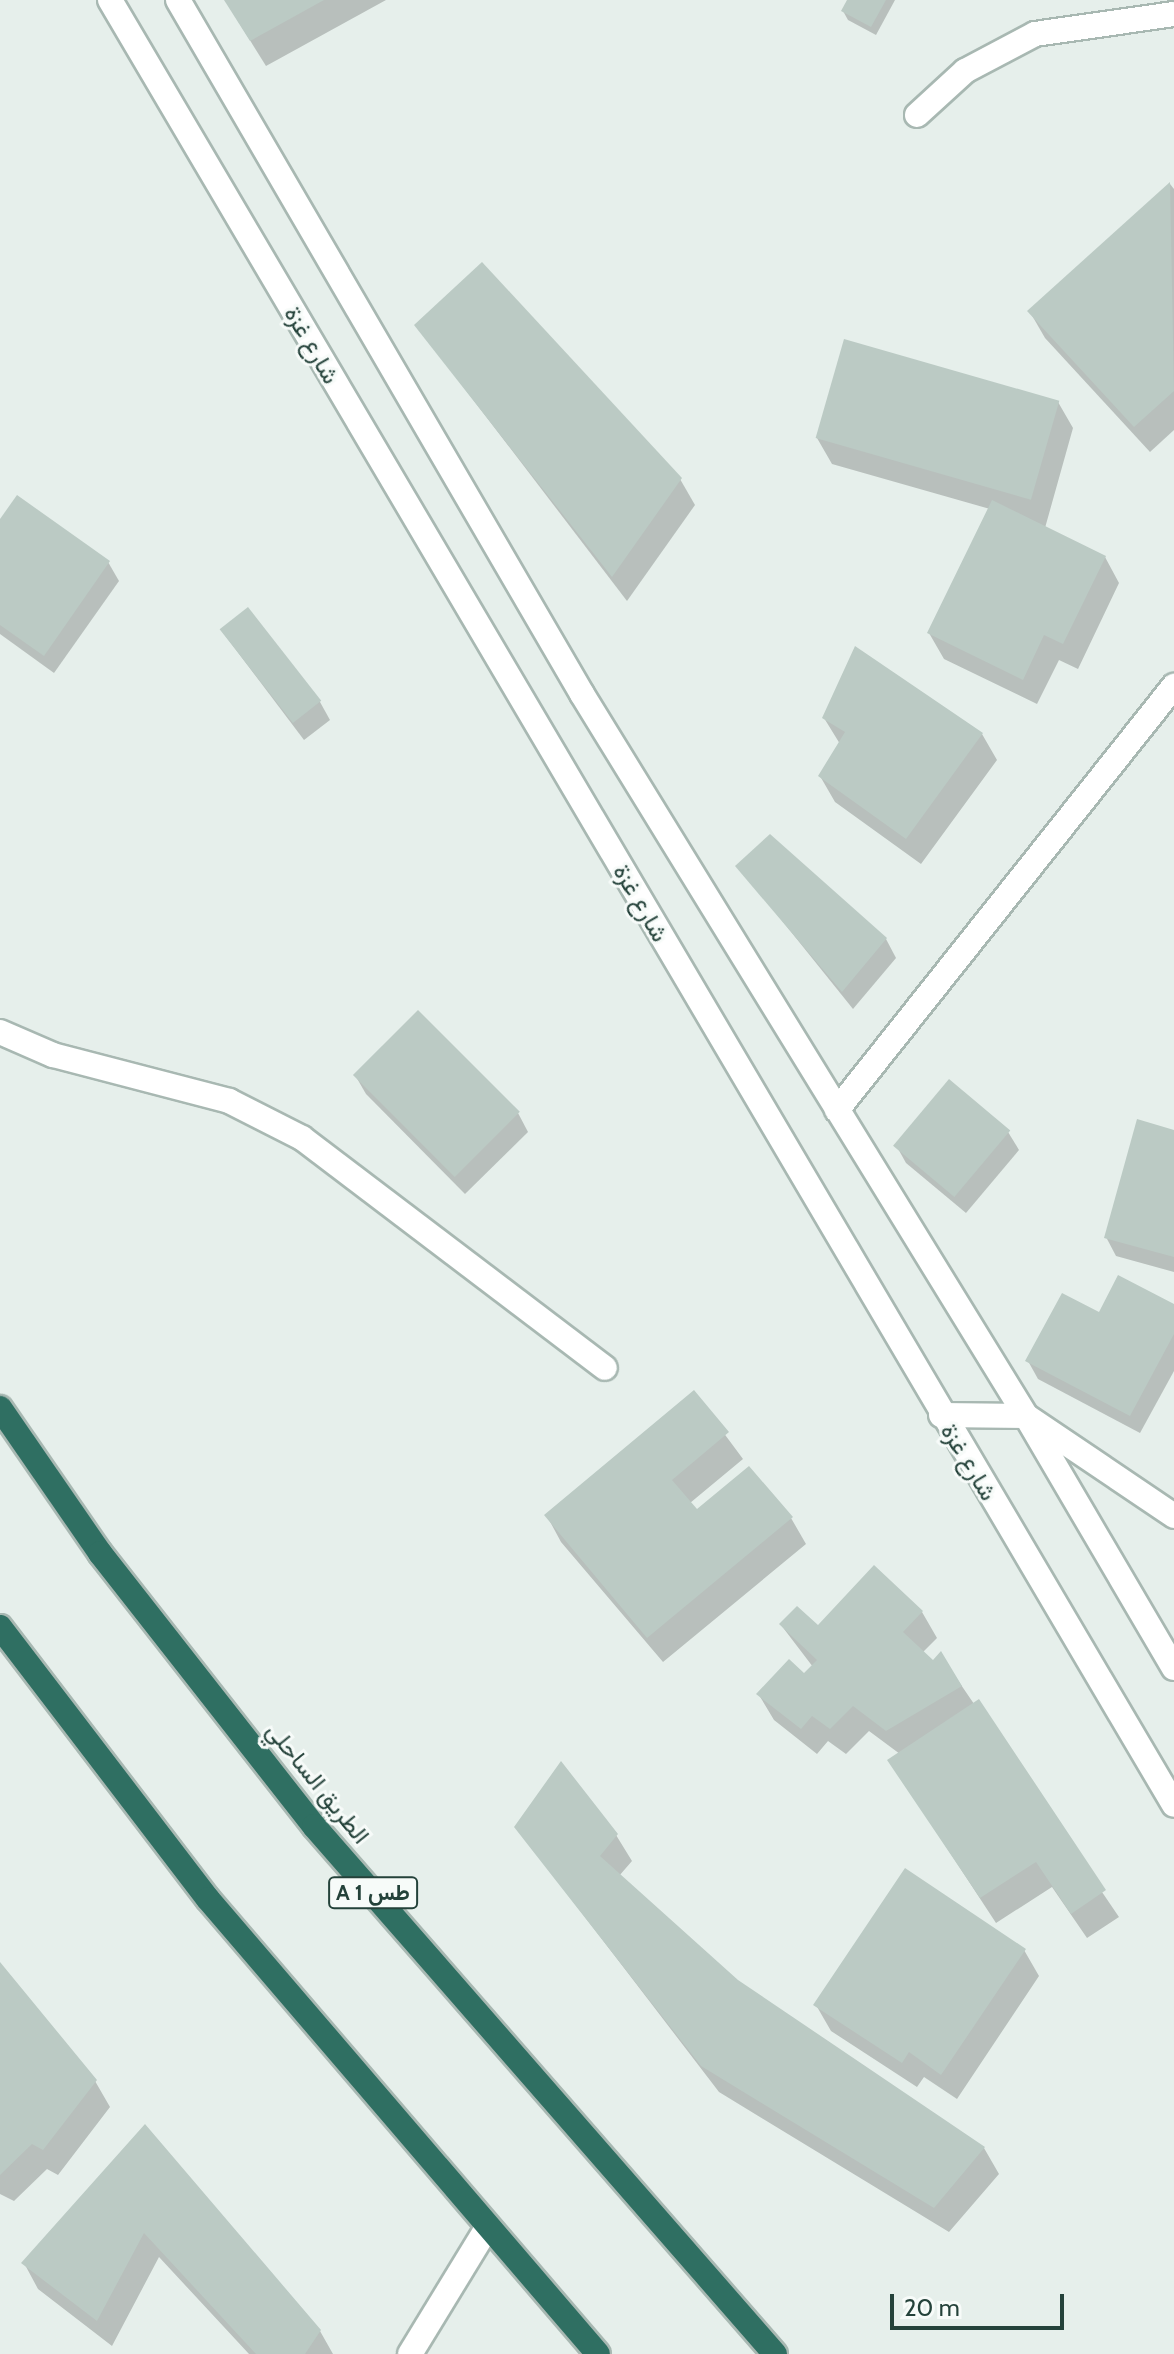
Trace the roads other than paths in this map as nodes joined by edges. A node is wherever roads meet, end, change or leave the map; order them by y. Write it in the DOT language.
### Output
graph roads {
  1 [pos="110,0"];
  2 [pos="178,0"];
  3 [pos="1174,14"];
  4 [pos="917,115"];
  5 [pos="1174,686"];
  6 [pos="0,1032"];
  7 [pos="837,1110"];
  8 [pos="605,1368"];
  9 [pos="0,1408"];
  10 [pos="941,1415"];
  11 [pos="1026,1416"];
  12 [pos="1174,1516"];
  13 [pos="0,1627"];
  14 [pos="1174,1668"];
  15 [pos="1174,1805"];
  16 [pos="487,2228"];
  17 [pos="410,2354"];
  18 [pos="598,2354"];
  19 [pos="775,2354"];
  1 -- 10 [label="street, شارع غزة"];
  2 -- 7 [label="street"];
  3 -- 4 [label="street"];
  5 -- 7 [label="street"];
  6 -- 8 [label="street"];
  7 -- 11 [label="street"];
  9 -- 19 [label="highway, الطريق الساحلي / A 1 طس"];
  10 -- 11 [label="street"];
  10 -- 15 [label="street, شارع غزة"];
  11 -- 12 [label="street"];
  11 -- 14 [label="street"];
  13 -- 16 [label="highway"];
  16 -- 17 [label="street"];
  16 -- 18 [label="highway"];
}
